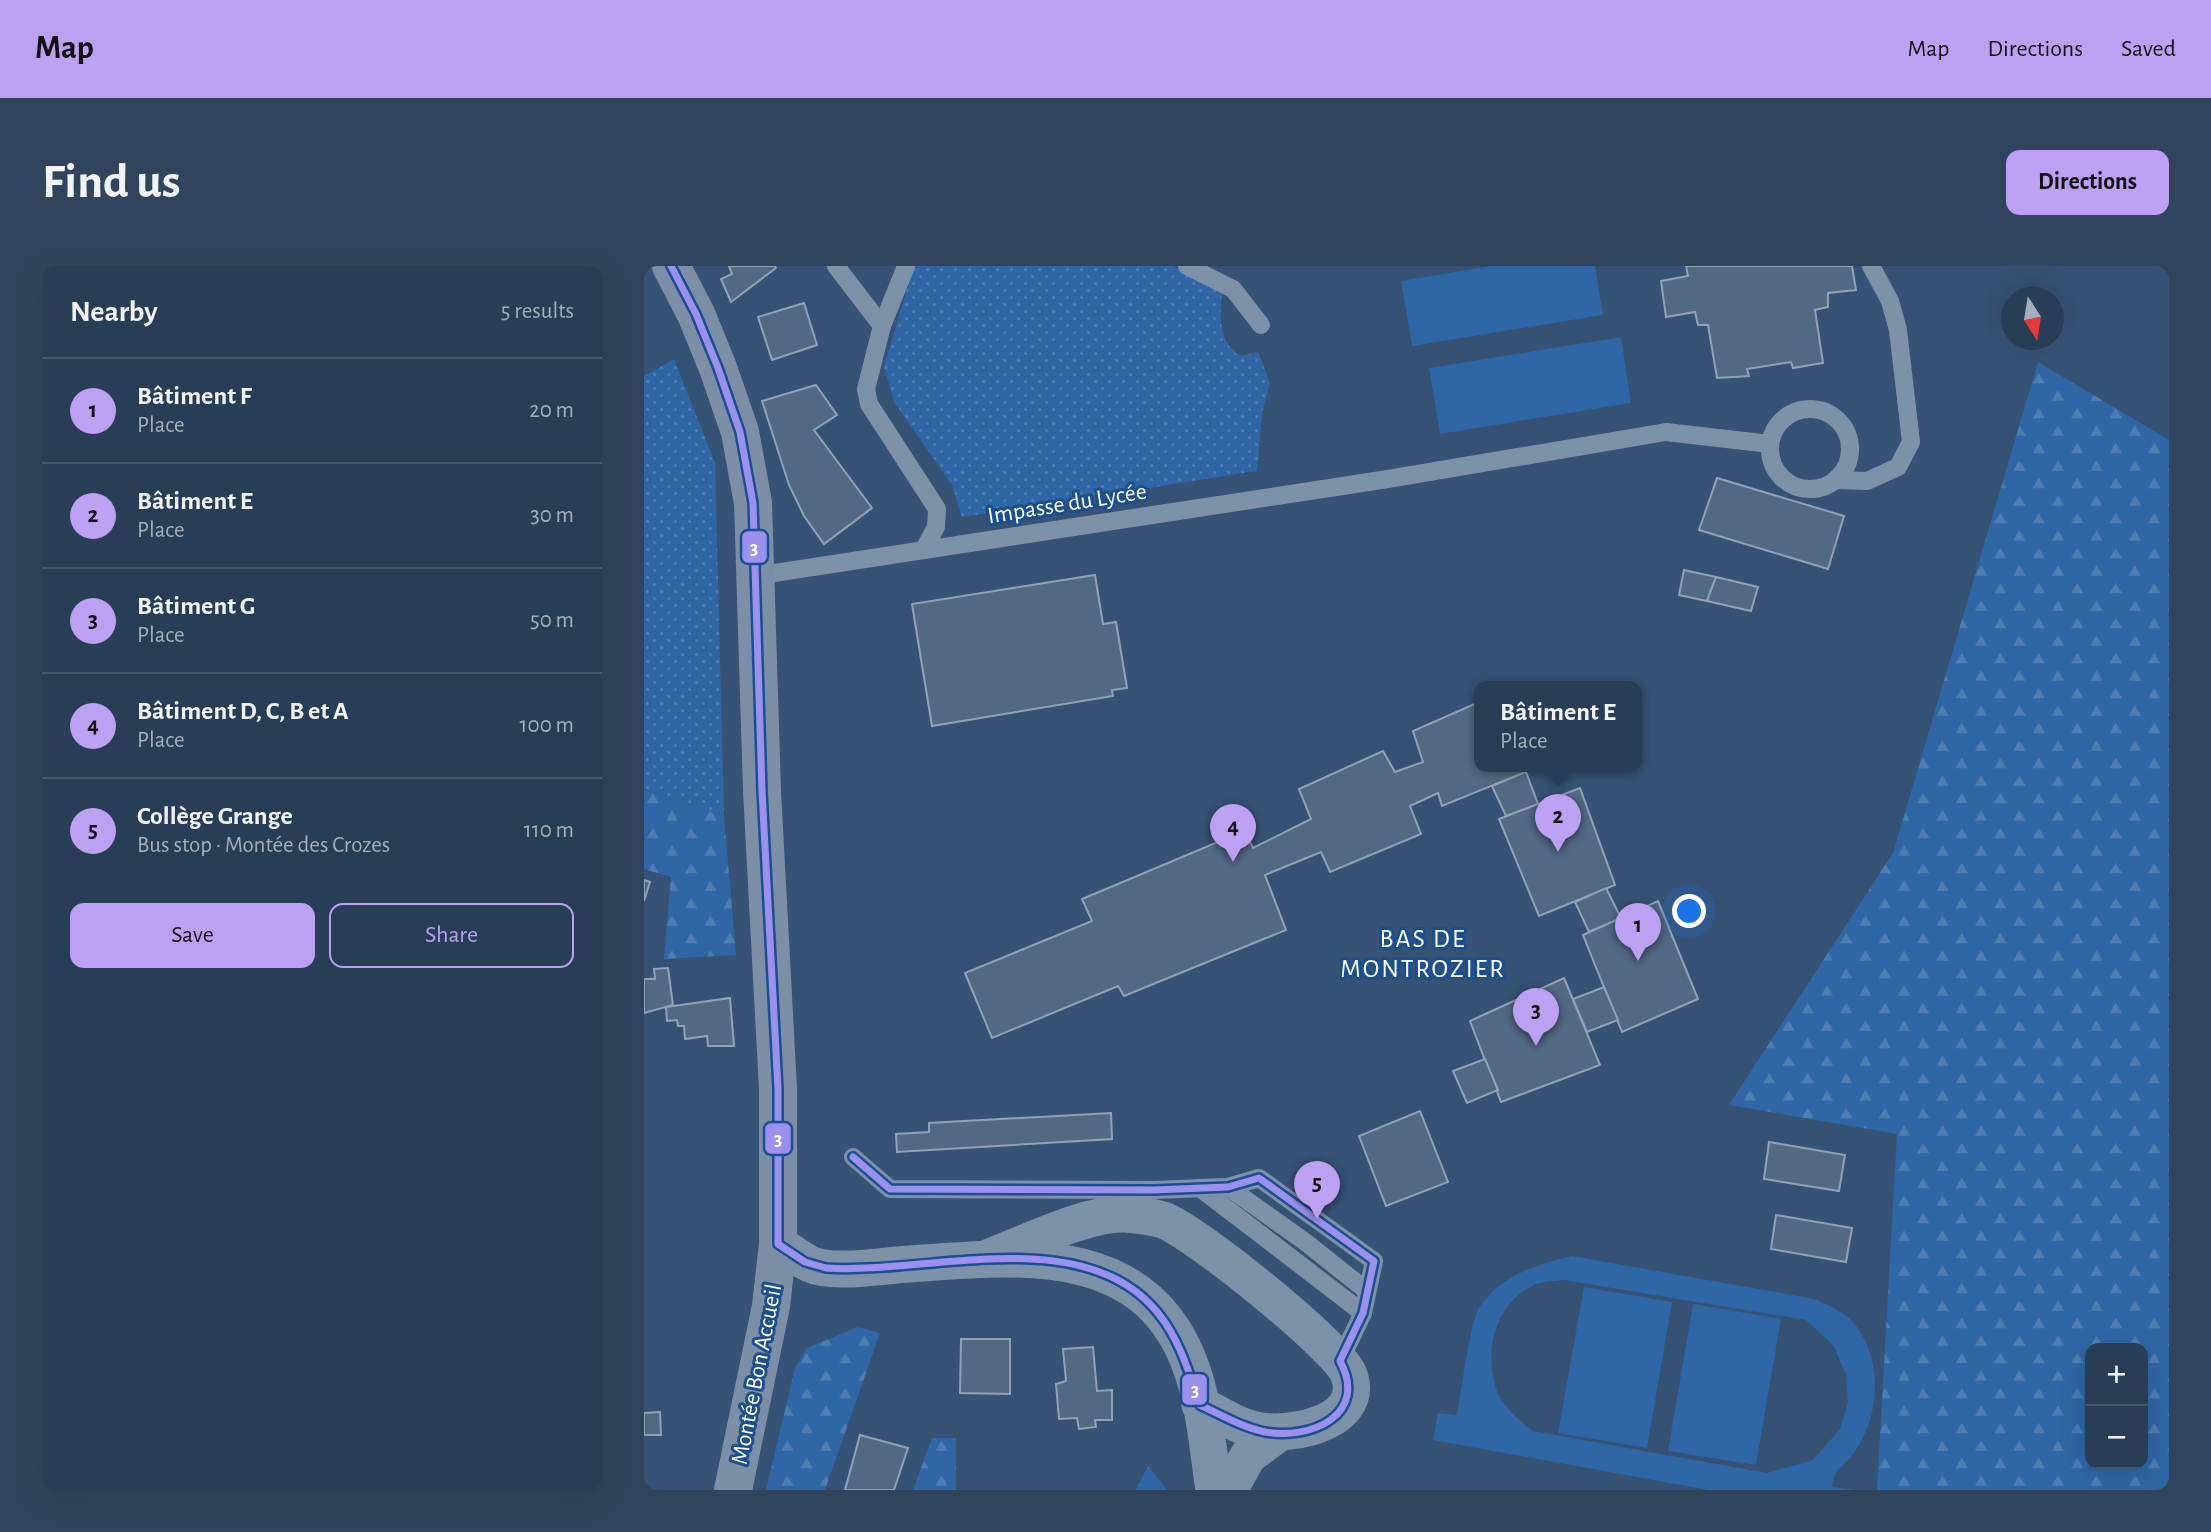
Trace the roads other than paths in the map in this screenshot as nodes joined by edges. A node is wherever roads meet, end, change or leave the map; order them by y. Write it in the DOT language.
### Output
graph roads {
  1 [pos="671,266"];
  2 [pos="836,266"];
  3 [pos="906,266"];
  4 [pos="1187,266"];
  5 [pos="1871,266"];
  6 [pos="1261,325"];
  7 [pos="882,327"];
  8 [pos="1770,444"];
  9 [pos="1835,480"];
  10 [pos="924,549"];
  11 [pos="754,576"];
  12 [pos="853,1157"];
  13 [pos="1228,1187"];
  14 [pos="1200,1188"];
  15 [pos="778,1244"];
  16 [pos="985,1259"];
  17 [pos="1367,1291"];
  18 [pos="1363,1313"];
  19 [pos="1340,1361"];
  20 [pos="1200,1405"];
  21 [pos="1279,1433"];
  22 [pos="733,1490"];
  23 [pos="1214,1490"];
  24 [pos="1229,1490"];
  1 -- 11 [label="main road, Montée Bon Accueil"];
  2 -- 7 [label="lane"];
  3 -- 7 [label="lane"];
  4 -- 6 [label="lane"];
  5 -- 9 [label="lane"];
  7 -- 10 [label="lane"];
  8 -- 9 [label="lane"];
  8 -- 9 [label="lane"];
  8 -- 10 [label="lane, Impasse du Lycée"];
  10 -- 11 [label="lane, Impasse du Lycée"];
  11 -- 15 [label="main road, Montée Bon Accueil"];
  12 -- 14 [label="lane"];
  13 -- 14 [label="lane"];
  13 -- 17 [label="lane"];
  13 -- 17 [label="lane"];
  14 -- 18 [label="lane"];
  15 -- 16 [label="street"];
  15 -- 22 [label="main road, Montée Bon Accueil"];
  16 -- 19 [label="street"];
  16 -- 20 [label="street"];
  17 -- 18 [label="lane"];
  18 -- 19 [label="lane"];
  19 -- 21 [label="street"];
  20 -- 21 [label="street"];
  20 -- 23 [label="street"];
  21 -- 24 [label="street"];
}
